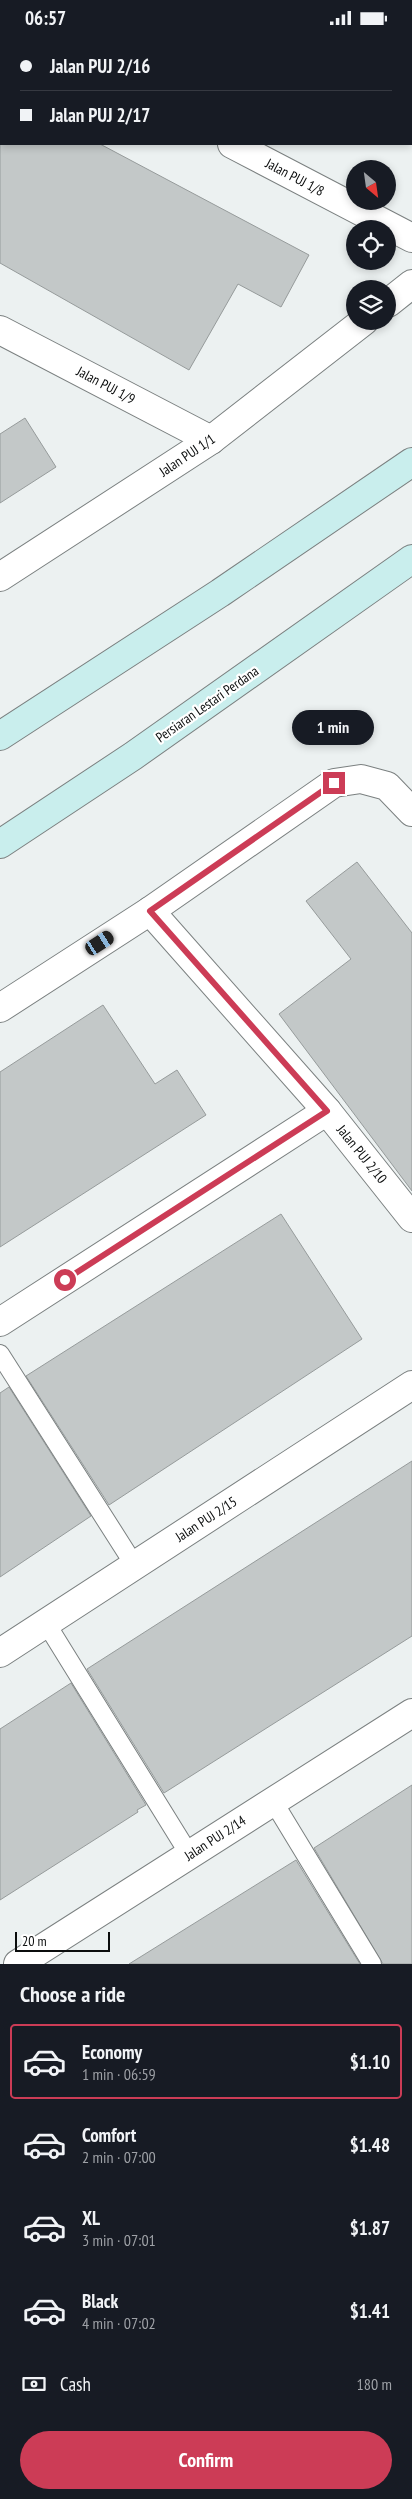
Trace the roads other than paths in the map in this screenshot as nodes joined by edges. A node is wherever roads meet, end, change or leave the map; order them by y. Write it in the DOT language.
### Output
graph roads {
  1 [pos="234,145"];
  2 [pos="412,239"];
  3 [pos="412,284"];
  4 [pos="396,297"];
  5 [pos="0,330"];
  6 [pos="352,330"];
  7 [pos="211,440"];
  8 [pos="412,462"];
  9 [pos="412,559"];
  10 [pos="0,577"];
  11 [pos="0,737"];
  12 [pos="408,807"];
  13 [pos="0,844"];
  14 [pos="150,911"];
  15 [pos="0,1008"];
  16 [pos="327,1111"];
  17 [pos="412,1218"];
  18 [pos="0,1322"];
  19 [pos="0,1354"];
  20 [pos="412,1385"];
  21 [pos="135,1566"];
  22 [pos="46,1623"];
  23 [pos="0,1653"];
  24 [pos="412,1713"];
  25 [pos="273,1801"];
  26 [pos="190,1855"];
  27 [pos="18,1964"];
  28 [pos="372,1964"];
  1 -- 2 [label="street, Jalan PUJ 1/8"];
  3 -- 4 [label="street"];
  5 -- 7 [label="street, Jalan PUJ 1/9"];
  6 -- 7 [label="street, Jalan PUJ 1/1"];
  7 -- 10 [label="street, Jalan PUJ 1/1"];
  8 -- 11 [label="main road"];
  9 -- 13 [label="main road, Persiaran Lestari Perdana"];
  12 -- 14 [label="street"];
  14 -- 15 [label="street"];
  14 -- 16 [label="street, Jalan PUJ 2/10"];
  16 -- 17 [label="street, Jalan PUJ 2/10"];
  16 -- 18 [label="street"];
  19 -- 21 [label="lane"];
  20 -- 21 [label="street, Jalan PUJ 2/15"];
  21 -- 22 [label="street, Jalan PUJ 2/15"];
  22 -- 23 [label="street, Jalan PUJ 2/15"];
  22 -- 26 [label="lane"];
  24 -- 25 [label="street, Jalan PUJ 2/14"];
  25 -- 26 [label="street, Jalan PUJ 2/14"];
  25 -- 28 [label="lane"];
  26 -- 27 [label="street, Jalan PUJ 2/14"];
}
